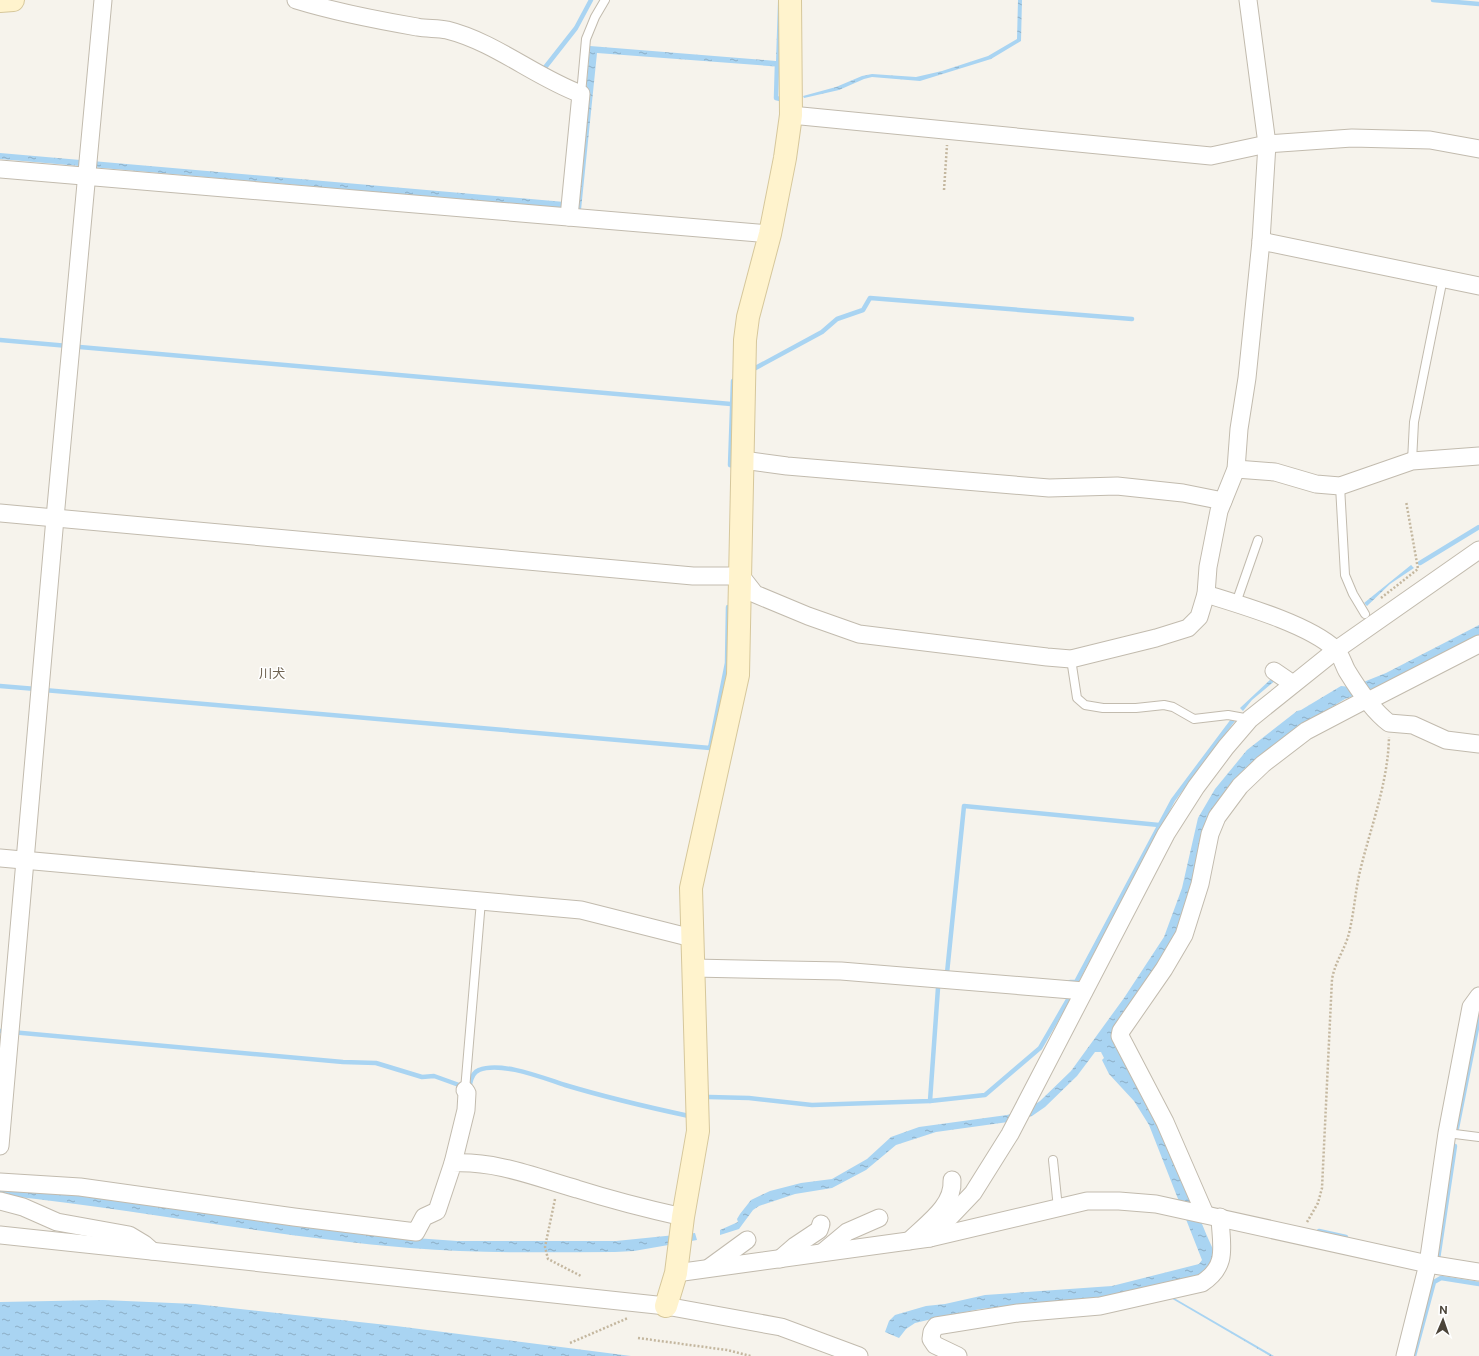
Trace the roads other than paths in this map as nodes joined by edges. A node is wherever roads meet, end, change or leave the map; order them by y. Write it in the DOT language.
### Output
graph roads {
  1 [pos="13,0"];
  2 [pos="103,0"];
  3 [pos="296,0"];
  4 [pos="605,0"];
  5 [pos="790,0"];
  6 [pos="1248,0"];
  7 [pos="0,1"];
  8 [pos="581,94"];
  9 [pos="791,115"];
  10 [pos="1267,144"];
  11 [pos="1479,149"];
  12 [pos="87,168"];
  13 [pos="0,169"];
  14 [pos="570,210"];
  15 [pos="770,234"];
  16 [pos="1261,241"];
  17 [pos="1443,278"];
  18 [pos="1479,286"];
  19 [pos="1479,456"];
  20 [pos="743,460"];
  21 [pos="1412,461"];
  22 [pos="1236,469"];
  23 [pos="1340,486"];
  24 [pos="1223,501"];
  25 [pos="0,513"];
  26 [pos="55,518"];
  27 [pos="1258,540"];
  28 [pos="1479,550"];
  29 [pos="741,576"];
  30 [pos="1206,594"];
  31 [pos="1236,603"];
  32 [pos="1365,614"];
  33 [pos="1479,644"];
  34 [pos="1336,650"];
  35 [pos="1071,659"];
  36 [pos="1274,671"];
  37 [pos="1293,684"];
  38 [pos="1366,698"];
  39 [pos="1250,719"];
  40 [pos="1479,744"];
  41 [pos="0,858"];
  42 [pos="26,860"];
  43 [pos="481,901"];
  44 [pos="692,938"];
  45 [pos="693,968"];
  46 [pos="1084,991"];
  47 [pos="1479,996"];
  48 [pos="465,1090"];
  49 [pos="1447,1133"];
  50 [pos="1479,1137"];
  51 [pos="0,1146"];
  52 [pos="1053,1160"];
  53 [pos="453,1163"];
  54 [pos="952,1180"];
  55 [pos="0,1182"];
  56 [pos="0,1201"];
  57 [pos="1058,1208"];
  58 [pos="1213,1215"];
  59 [pos="683,1217"];
  60 [pos="878,1218"];
  61 [pos="821,1224"];
  62 [pos="0,1235"];
  63 [pos="930,1238"];
  64 [pos="747,1240"];
  65 [pos="909,1240"];
  66 [pos="153,1252"];
  67 [pos="823,1252"];
  68 [pos="780,1258"];
  69 [pos="1428,1264"];
  70 [pos="707,1269"];
  71 [pos="1479,1272"];
  72 [pos="676,1273"];
  73 [pos="666,1306"];
  74 [pos="859,1356"];
  75 [pos="958,1356"];
  76 [pos="1405,1356"];
  1 -- 7 [label="street"];
  2 -- 12 [label="street"];
  3 -- 8 [label="street"];
  4 -- 8 [label="lane"];
  5 -- 9 [label="street"];
  6 -- 10 [label="street"];
  8 -- 14 [label="street"];
  9 -- 10 [label="street"];
  9 -- 15 [label="street"];
  10 -- 11 [label="street"];
  10 -- 16 [label="street"];
  12 -- 13 [label="street"];
  12 -- 14 [label="street"];
  12 -- 26 [label="street"];
  14 -- 15 [label="street"];
  15 -- 20 [label="street"];
  16 -- 17 [label="street"];
  16 -- 22 [label="street"];
  17 -- 18 [label="street"];
  17 -- 21 [label="lane"];
  19 -- 21 [label="street"];
  20 -- 24 [label="street"];
  20 -- 29 [label="street"];
  21 -- 23 [label="street"];
  22 -- 23 [label="street"];
  22 -- 24 [label="street"];
  23 -- 32 [label="lane"];
  24 -- 30 [label="street"];
  25 -- 26 [label="street"];
  26 -- 29 [label="street"];
  26 -- 42 [label="street"];
  27 -- 31 [label="lane"];
  28 -- 34 [label="street"];
  29 -- 35 [label="street"];
  29 -- 44 [label="street"];
  30 -- 31 [label="street"];
  30 -- 35 [label="street"];
  31 -- 34 [label="street"];
  33 -- 38 [label="street"];
  34 -- 37 [label="street"];
  34 -- 38 [label="street"];
  35 -- 39 [label="lane"];
  36 -- 37 [label="street"];
  37 -- 39 [label="street"];
  38 -- 40 [label="street"];
  38 -- 58 [label="street"];
  39 -- 46 [label="street"];
  41 -- 42 [label="street"];
  42 -- 43 [label="street"];
  42 -- 51 [label="street"];
  43 -- 44 [label="street"];
  43 -- 48 [label="lane"];
  44 -- 45 [label="street"];
  45 -- 46 [label="street"];
  45 -- 59 [label="street"];
  46 -- 63 [label="street"];
  47 -- 49 [label="street"];
  48 -- 53 [label="street"];
  49 -- 50 [label="lane"];
  49 -- 69 [label="street"];
  52 -- 57 [label="lane"];
  53 -- 55 [label="street"];
  53 -- 59 [label="street"];
  54 -- 65 [label="street"];
  56 -- 66 [label="street"];
  57 -- 58 [label="street"];
  57 -- 63 [label="street"];
  58 -- 69 [label="street"];
  58 -- 75 [label="street"];
  59 -- 72 [label="street"];
  60 -- 67 [label="street"];
  61 -- 68 [label="street"];
  62 -- 66 [label="street"];
  63 -- 65 [label="street"];
  64 -- 70 [label="street"];
  65 -- 67 [label="street"];
  66 -- 73 [label="street"];
  67 -- 68 [label="street"];
  68 -- 70 [label="street"];
  69 -- 71 [label="street"];
  69 -- 76 [label="street"];
  70 -- 72 [label="street"];
  72 -- 73 [label="street"];
  73 -- 74 [label="street"];
}
